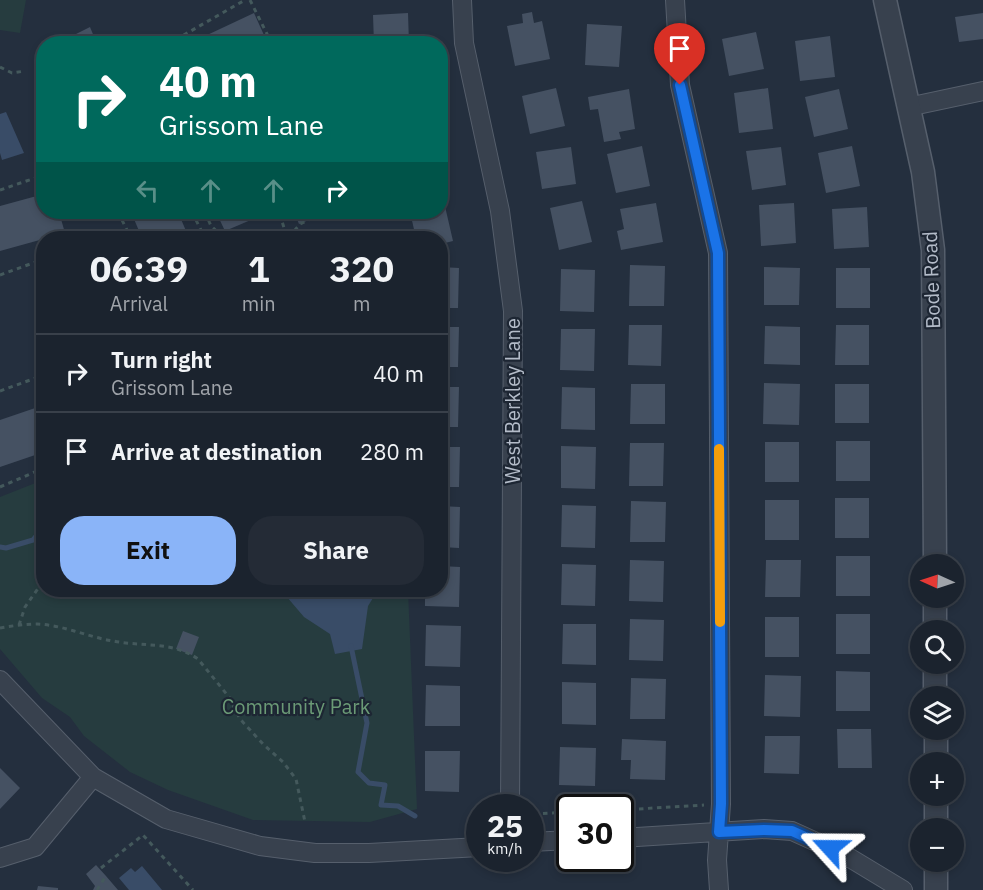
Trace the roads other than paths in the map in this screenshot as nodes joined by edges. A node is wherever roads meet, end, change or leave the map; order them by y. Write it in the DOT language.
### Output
graph roads {
  1 [pos="462,0"];
  2 [pos="675,0"];
  3 [pos="885,0"];
  4 [pos="983,91"];
  5 [pos="908,107"];
  6 [pos="935,554"];
  7 [pos="0,680"];
  8 [pos="93,777"];
  9 [pos="510,794"];
  10 [pos="719,832"];
  11 [pos="634,837"];
  12 [pos="466,848"];
  13 [pos="0,858"];
  14 [pos="936,872"];
  15 [pos="720,890"];
  16 [pos="903,890"];
  17 [pos="936,890"];
  1 -- 9 [label="street, West Berkley Lane"];
  2 -- 10 [label="street"];
  3 -- 5 [label="street, Bode Road"];
  4 -- 5 [label="street"];
  5 -- 6 [label="street, Bode Road"];
  7 -- 8 [label="street"];
  8 -- 12 [label="street"];
  8 -- 13 [label="street"];
  10 -- 11 [label="street"];
  10 -- 15 [label="street"];
  10 -- 16 [label="street"];
  14 -- 17 [label="street"];
}
